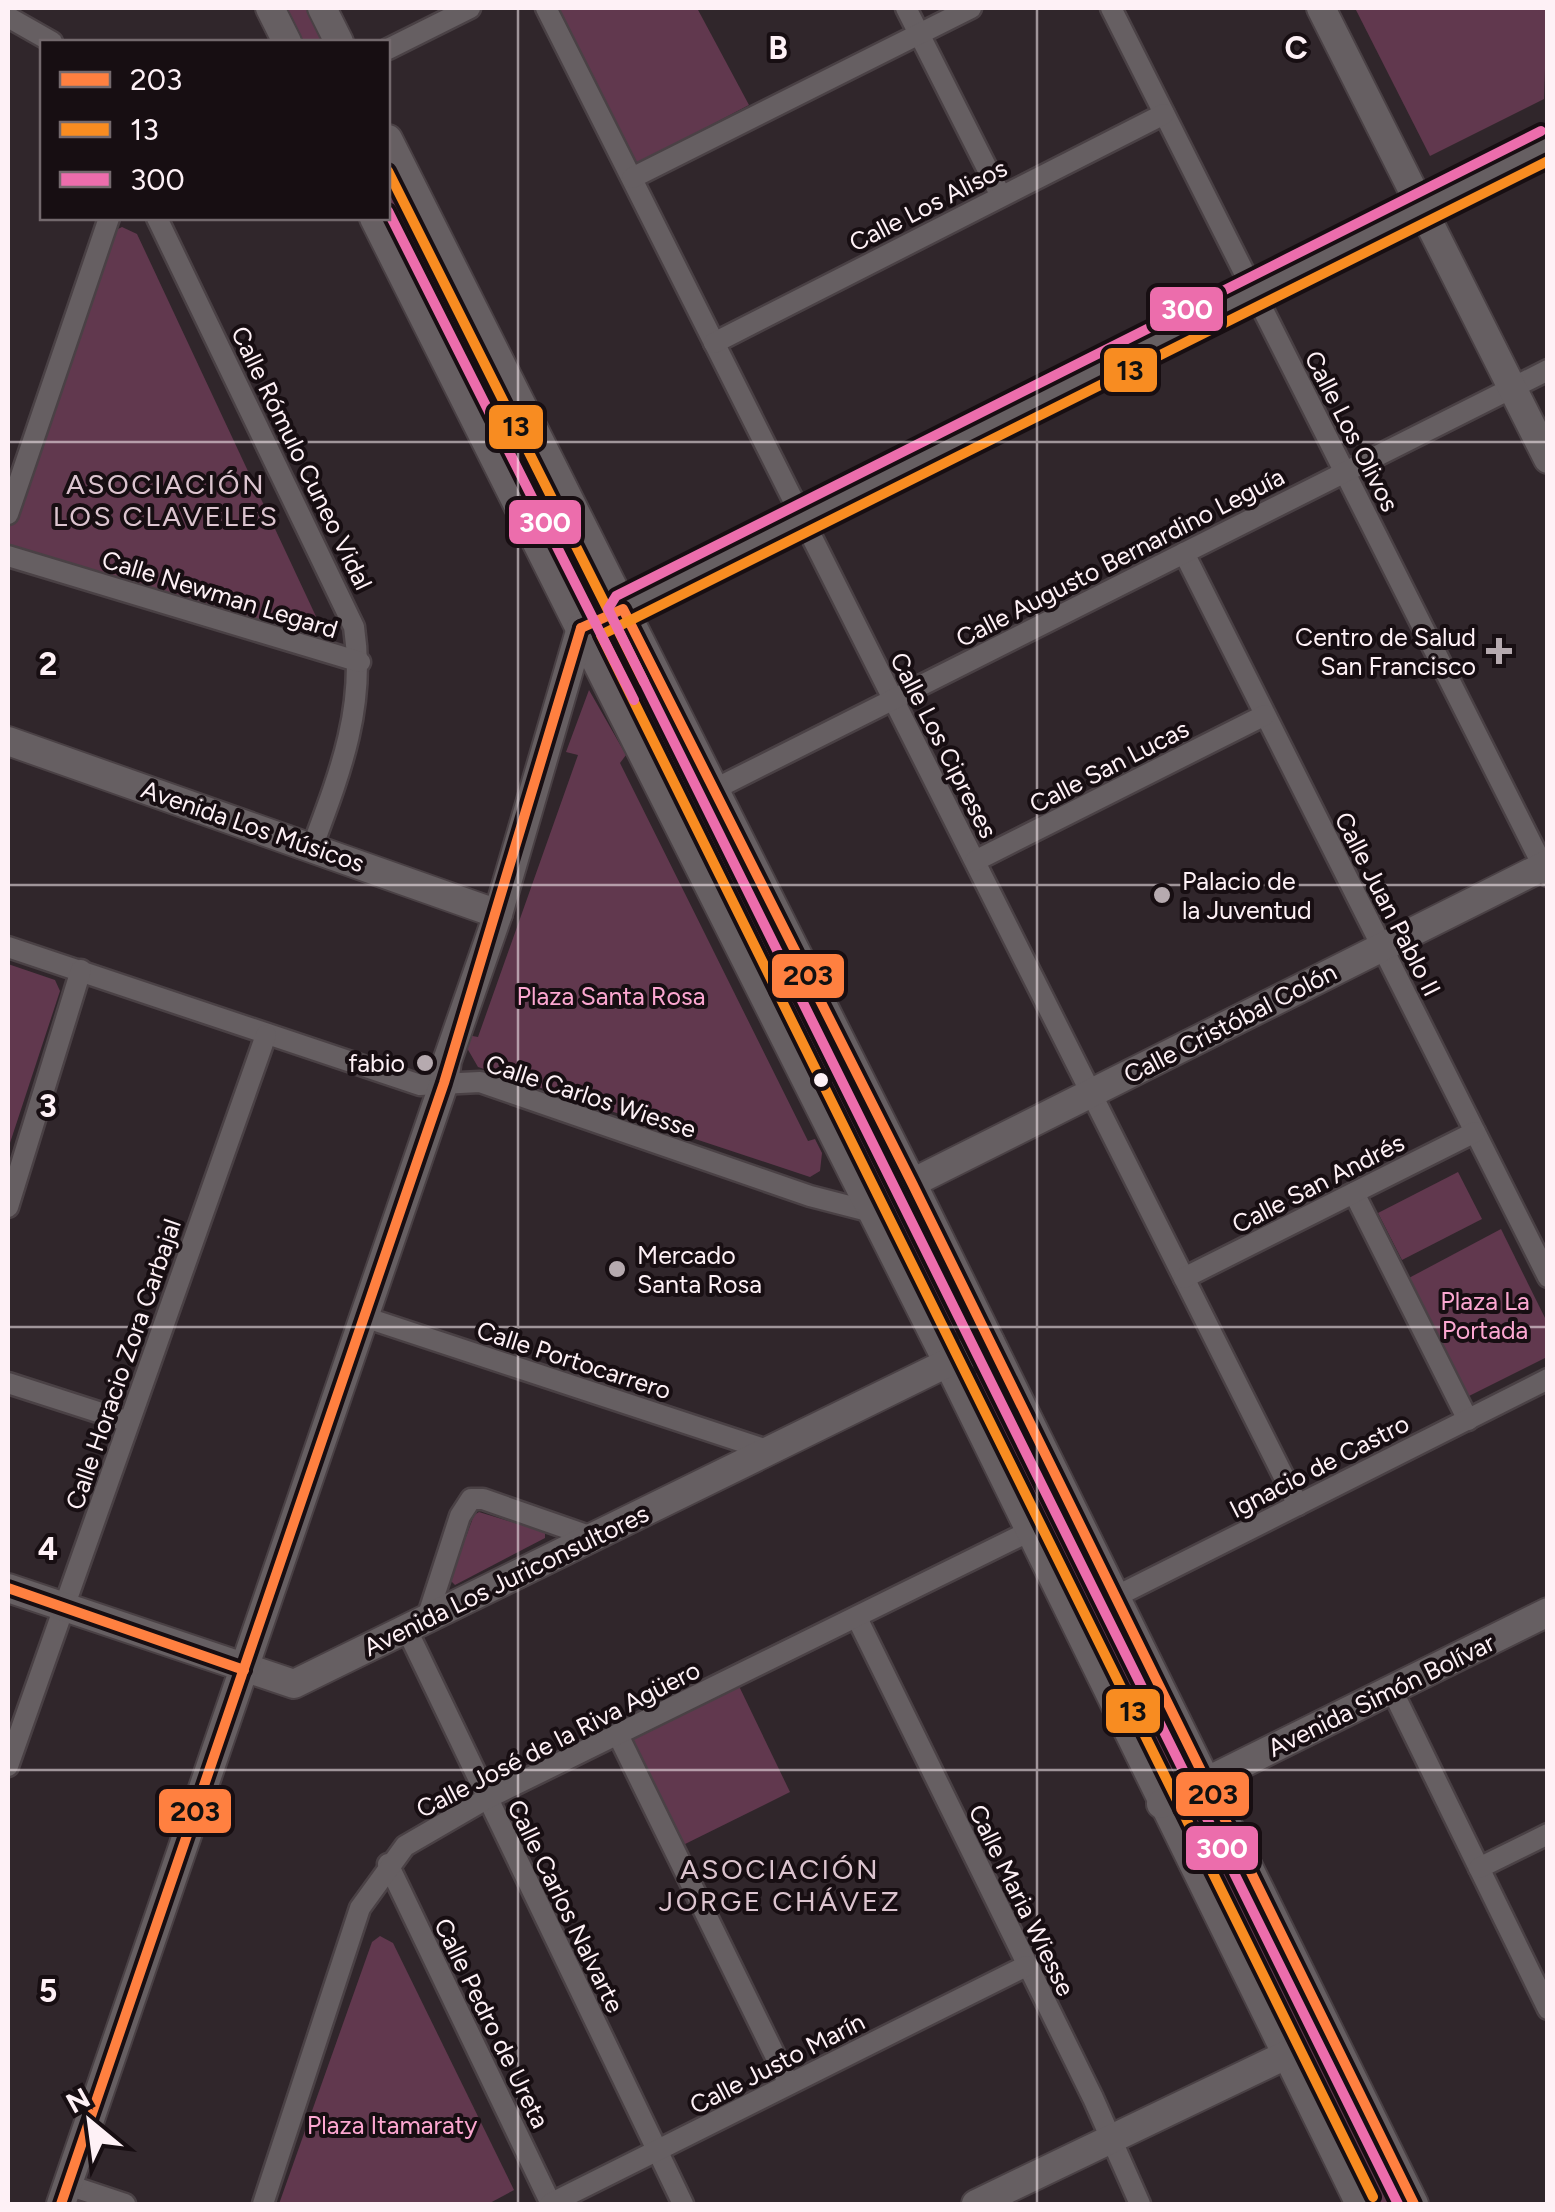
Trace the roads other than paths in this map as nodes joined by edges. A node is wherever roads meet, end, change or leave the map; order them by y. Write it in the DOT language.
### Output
graph roads {
  1 [pos="270,8"];
  2 [pos="322,8"];
  3 [pos="470,8"];
  4 [pos="546,8"];
  5 [pos="906,8"];
  6 [pos="971,8"];
  7 [pos="1111,8"];
  8 [pos="1320,8"];
  9 [pos="8,17"];
  10 [pos="920,34"];
  11 [pos="48,40"];
  12 [pos="286,40"];
  13 [pos="339,40"];
  14 [pos="390,48"];
  15 [pos="1164,114"];
  16 [pos="390,143"];
  17 [pos="1548,144"];
  18 [pos="632,178"];
  19 [pos="1001,196"];
  20 [pos="1421,208"];
  21 [pos="107,220"];
  22 [pos="158,220"];
  23 [pos="375,220"];
  24 [pos="1254,292"];
  25 [pos="714,343"];
  26 [pos="1548,370"];
  27 [pos="1512,388"];
  28 [pos="1548,459"];
  29 [pos="1344,472"];
  30 [pos="8,514"];
  31 [pos="802,519"];
  32 [pos="1184,553"];
  33 [pos="8,556"];
  34 [pos="623,609"];
  35 [pos="581,628"];
  36 [pos="360,662"];
  37 [pos="893,699"];
  38 [pos="1265,715"];
  39 [pos="8,741"];
  40 [pos="715,789"];
  41 [pos="314,845"];
  42 [pos="975,861"];
  43 [pos="1546,869"];
  44 [pos="498,914"];
  45 [pos="8,947"];
  46 [pos="1382,947"];
  47 [pos="81,970"];
  48 [pos="266,1035"];
  49 [pos="444,1083"];
  50 [pos="1091,1093"];
  51 [pos="1475,1132"];
  52 [pos="912,1183"];
  53 [pos="1354,1193"];
  54 [pos="8,1207"];
  55 [pos="872,1212"];
  56 [pos="1548,1277"];
  57 [pos="1184,1278"];
  58 [pos="364,1317"];
  59 [pos="990,1342"];
  60 [pos="948,1363"];
  61 [pos="1548,1380"];
  62 [pos="8,1383"];
  63 [pos="1468,1420"];
  64 [pos="129,1422"];
  65 [pos="767,1450"];
  66 [pos="1298,1505"];
  67 [pos="1028,1532"];
  68 [pos="592,1538"];
  69 [pos="8,1588"];
  70 [pos="1113,1598"];
  71 [pos="63,1608"];
  72 [pos="1548,1612"];
  73 [pos="857,1618"];
  74 [pos="417,1623"];
  75 [pos="244,1670"];
  76 [pos="1392,1690"];
  77 [pos="618,1735"];
  78 [pos="8,1766"];
  79 [pos="1204,1782"];
  80 [pos="486,1798"];
  81 [pos="1161,1804"];
  82 [pos="1548,1834"];
  83 [pos="388,1864"];
  84 [pos="1478,1868"];
  85 [pos="1026,1966"];
  86 [pos="1548,2009"];
  87 [pos="1286,2055"];
  88 [pos="789,2084"];
  89 [pos="1110,2138"];
  90 [pos="657,2152"];
  91 [pos="64,2195"];
  92 [pos="124,2204"];
  93 [pos="262,2204"];
  94 [pos="550,2204"];
  95 [pos="684,2204"];
  96 [pos="976,2204"];
  97 [pos="1140,2204"];
  98 [pos="1360,2204"];
  99 [pos="1414,2204"];
  1 -- 12 [label="street"];
  2 -- 13 [label="street"];
  3 -- 14 [label="street"];
  4 -- 18 [label="street, Calle Los Cipreses"];
  5 -- 10 [label="street"];
  6 -- 10 [label="street"];
  7 -- 15 [label="street, Calle Los Olivos"];
  8 -- 20 [label="street"];
  9 -- 11 [label="street"];
  10 -- 18 [label="street"];
  10 -- 19 [label="street"];
  15 -- 19 [label="street, Calle Los Alisos"];
  15 -- 24 [label="street, Calle Los Olivos"];
  16 -- 34 [label="street"];
  17 -- 20 [label="street"];
  18 -- 25 [label="street, Calle Los Cipreses"];
  19 -- 25 [label="street, Calle Los Alisos"];
  20 -- 24 [label="street"];
  20 -- 27 [label="street"];
  21 -- 30 [label="street"];
  22 -- 36 [label="street, Calle Rómulo Cuneo Vidal"];
  23 -- 35 [label="street"];
  24 -- 29 [label="street, Calle Los Olivos"];
  24 -- 31 [label="street"];
  25 -- 31 [label="street, Calle Los Cipreses"];
  26 -- 27 [label="street, Calle Augusto Bernardino Leguía"];
  27 -- 28 [label="street"];
  27 -- 29 [label="street, Calle Augusto Bernardino Leguía"];
  29 -- 32 [label="street, Calle Augusto Bernardino Leguía"];
  29 -- 43 [label="street, Calle Los Olivos"];
  31 -- 34 [label="street"];
  31 -- 37 [label="street, Calle Los Cipreses"];
  32 -- 37 [label="street, Calle Augusto Bernardino Leguía"];
  32 -- 38 [label="street, Calle Juan Pablo II"];
  33 -- 36 [label="street, Calle Newman Legard"];
  34 -- 35 [label="street"];
  34 -- 40 [label="street"];
  35 -- 44 [label="street"];
  35 -- 55 [label="street"];
  36 -- 41 [label="street, Calle Rómulo Cuneo Vidal"];
  37 -- 40 [label="street, Calle Augusto Bernardino Leguía"];
  37 -- 42 [label="street, Calle Los Cipreses"];
  38 -- 42 [label="street, Calle San Lucas"];
  38 -- 46 [label="street, Calle Juan Pablo II"];
  39 -- 41 [label="street, Avenida Los Músicos"];
  40 -- 52 [label="street"];
  41 -- 44 [label="street, Avenida Los Músicos"];
  42 -- 50 [label="street, Calle Los Cipreses"];
  43 -- 46 [label="street, Calle Cristóbal Colón"];
  44 -- 49 [label="street"];
  45 -- 47 [label="street, Calle Carlos Wiesse"];
  46 -- 50 [label="street, Calle Cristóbal Colón"];
  46 -- 51 [label="street, Calle Juan Pablo II"];
  47 -- 48 [label="street, Calle Carlos Wiesse"];
  47 -- 54 [label="street"];
  48 -- 49 [label="street, Calle Carlos Wiesse"];
  48 -- 64 [label="street, Calle Horacio Zora Carbajal"];
  49 -- 55 [label="street, Calle Carlos Wiesse"];
  49 -- 58 [label="street"];
  50 -- 52 [label="street, Calle Cristóbal Colón"];
  50 -- 57 [label="street, Calle Los Cipreses"];
  51 -- 53 [label="street, Calle San Andrés"];
  51 -- 56 [label="street, Calle Juan Pablo II"];
  52 -- 59 [label="street"];
  53 -- 57 [label="street, Calle San Andrés"];
  53 -- 63 [label="street"];
  55 -- 60 [label="street"];
  57 -- 66 [label="street, Calle Los Cipreses"];
  58 -- 65 [label="street, Calle Portocarrero"];
  58 -- 75 [label="street"];
  59 -- 60 [label="street, Avenida Los Juriconsultores"];
  59 -- 70 [label="street"];
  60 -- 65 [label="street, Avenida Los Juriconsultores"];
  60 -- 67 [label="street"];
  61 -- 63 [label="street, Ignacio de Castro"];
  62 -- 64 [label="street"];
  63 -- 66 [label="street, Ignacio de Castro"];
  64 -- 71 [label="street, Calle Horacio Zora Carbajal"];
  65 -- 68 [label="street, Avenida Los Juriconsultores"];
  66 -- 70 [label="street, Ignacio de Castro"];
  67 -- 73 [label="street, Calle José de la Riva Agüero"];
  67 -- 81 [label="street"];
  68 -- 74 [label="street, Avenida Los Juriconsultores"];
  68 -- 74 [label="street"];
  69 -- 71 [label="street, Avenida Los Juriconsultores"];
  70 -- 79 [label="street"];
  71 -- 75 [label="street, Avenida Los Juriconsultores"];
  71 -- 78 [label="street, Calle Horacio Zora Carbajal"];
  72 -- 76 [label="street, Avenida Simón Bolívar"];
  73 -- 77 [label="street, Calle José de la Riva Agüero"];
  73 -- 85 [label="street, Calle Maria Wiesse"];
  74 -- 75 [label="street, Avenida Los Juriconsultores"];
  74 -- 80 [label="street, Calle Carlos Nalvarte"];
  75 -- 91 [label="street"];
  76 -- 79 [label="street, Avenida Simón Bolívar"];
  76 -- 84 [label="street"];
  77 -- 80 [label="street, Calle José de la Riva Agüero"];
  77 -- 88 [label="street"];
  79 -- 81 [label="street, Avenida Simón Bolívar"];
  79 -- 99 [label="street"];
  80 -- 83 [label="street, Calle José de la Riva Agüero"];
  80 -- 90 [label="street, Calle Carlos Nalvarte"];
  81 -- 87 [label="street"];
  82 -- 84 [label="street"];
  83 -- 93 [label="street, Calle José de la Riva Agüero"];
  83 -- 94 [label="street, Calle Pedro de Ureta"];
  84 -- 86 [label="street"];
  85 -- 88 [label="street, Calle Justo Marín"];
  85 -- 89 [label="street, Calle Maria Wiesse"];
  87 -- 89 [label="street"];
  87 -- 98 [label="street"];
  88 -- 90 [label="street, Calle Justo Marín"];
  89 -- 96 [label="street"];
  89 -- 97 [label="street, Calle Maria Wiesse"];
  90 -- 94 [label="street, Calle Justo Marín"];
  90 -- 95 [label="street, Calle Carlos Nalvarte"];
  91 -- 92 [label="street"];
}
